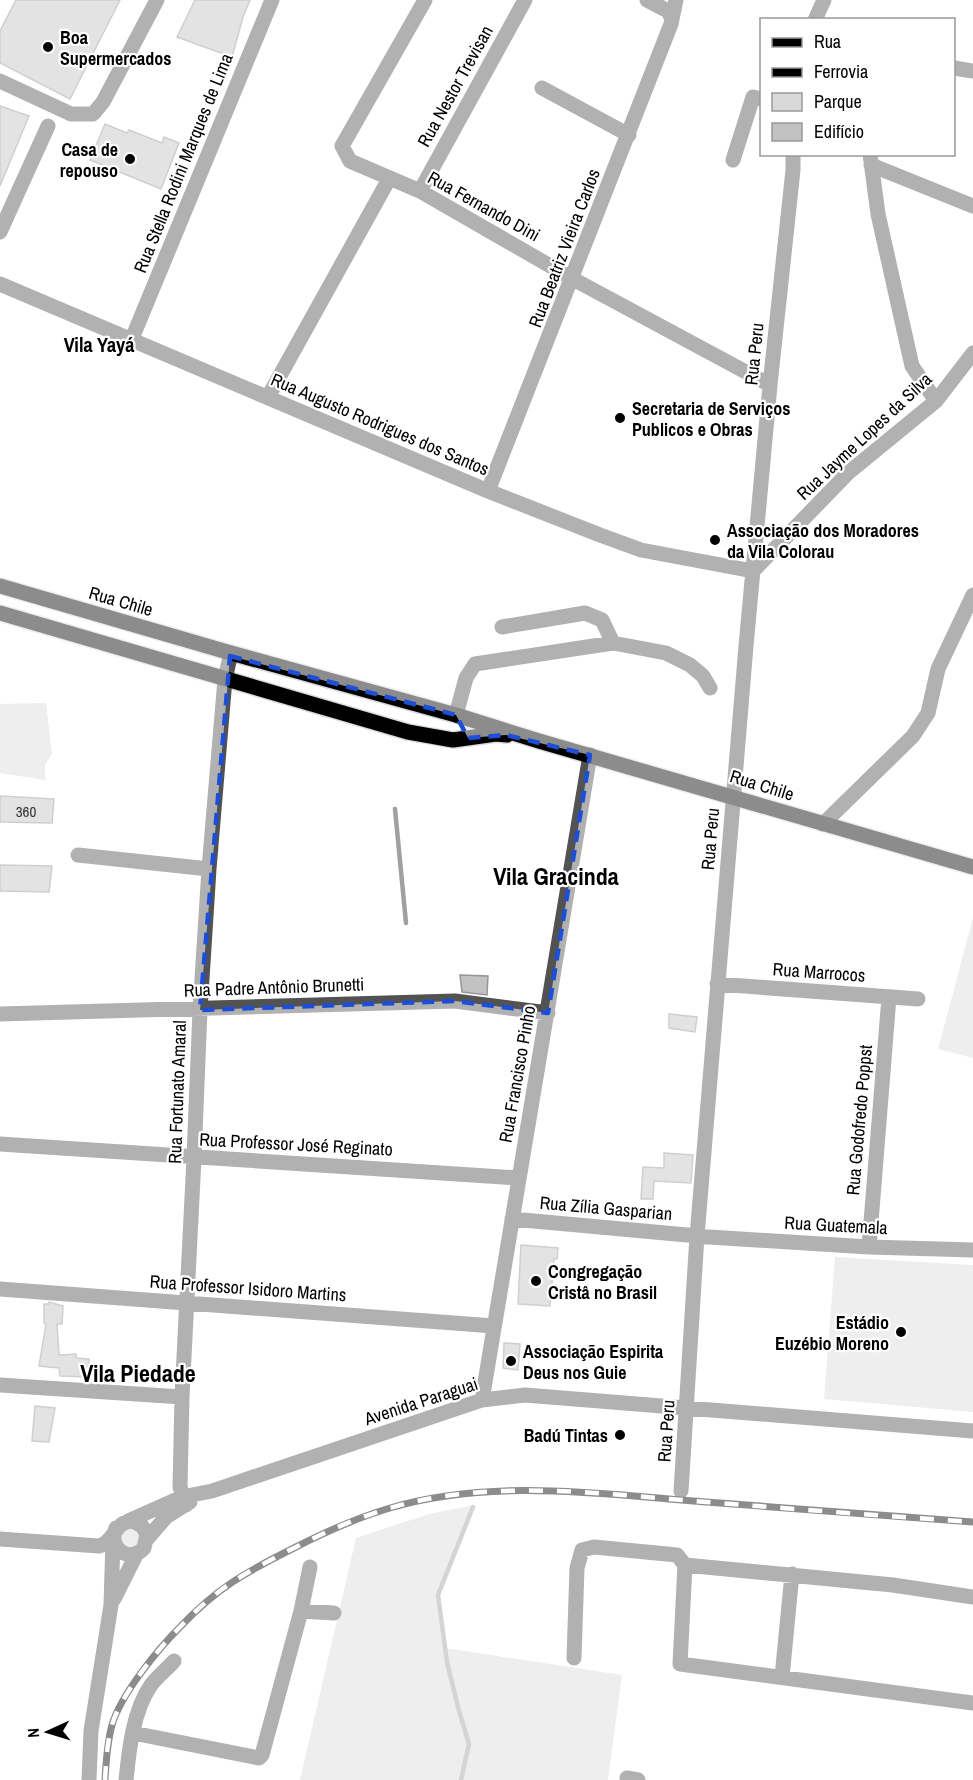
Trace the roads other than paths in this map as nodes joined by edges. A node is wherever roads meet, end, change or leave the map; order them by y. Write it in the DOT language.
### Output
graph roads {
  1 [pos="157,0"];
  2 [pos="272,0"];
  3 [pos="425,0"];
  4 [pos="525,0"];
  5 [pos="647,0"];
  6 [pos="676,0"];
  7 [pos="824,0"];
  8 [pos="671,17"];
  9 [pos="816,18"];
  10 [pos="955,68"];
  11 [pos="973,71"];
  12 [pos="0,81"];
  13 [pos="542,88"];
  14 [pos="760,99"];
  15 [pos="48,126"];
  16 [pos="629,135"];
  17 [pos="793,156"];
  18 [pos="733,160"];
  19 [pos="871,160"];
  20 [pos="389,179"];
  21 [pos="420,191"];
  22 [pos="973,206"];
  23 [pos="0,232"];
  24 [pos="573,279"];
  25 [pos="0,284"];
  26 [pos="131,341"];
  27 [pos="973,353"];
  28 [pos="770,385"];
  29 [pos="268,397"];
  30 [pos="936,401"];
  31 [pos="488,491"];
  32 [pos="753,571"];
  33 [pos="0,586"];
  34 [pos="973,595"];
  35 [pos="0,614"];
  36 [pos="502,627"];
  37 [pos="613,643"];
  38 [pos="231,653"];
  39 [pos="225,679"];
  40 [pos="710,688"];
  41 [pos="456,714"];
  42 [pos="453,740"];
  43 [pos="539,741"];
  44 [pos="590,755"];
  45 [pos="733,796"];
  46 [pos="823,824"];
  47 [pos="78,855"];
  48 [pos="973,867"];
  49 [pos="209,869"];
  50 [pos="717,984"];
  51 [pos="889,997"];
  52 [pos="918,999"];
  53 [pos="200,1010"];
  54 [pos="548,1013"];
  55 [pos="0,1014"];
  56 [pos="0,1144"];
  57 [pos="194,1158"];
  58 [pos="518,1178"];
  59 [pos="512,1219"];
  60 [pos="697,1236"];
  61 [pos="869,1247"];
  62 [pos="973,1250"];
  63 [pos="0,1289"];
  64 [pos="186,1304"];
  65 [pos="494,1326"];
  66 [pos="0,1384"];
  67 [pos="182,1398"];
  68 [pos="482,1400"];
  69 [pos="687,1407"];
  70 [pos="973,1431"];
  71 [pos="681,1491"];
  72 [pos="184,1501"];
  73 [pos="128,1521"];
  74 [pos="113,1537"];
  75 [pos="0,1539"];
  76 [pos="147,1539"];
  77 [pos="136,1555"];
  78 [pos="685,1565"];
  79 [pos="310,1568"];
  80 [pos="792,1575"];
  81 [pos="973,1597"];
  82 [pos="111,1605"];
  83 [pos="301,1611"];
  84 [pos="334,1613"];
  85 [pos="574,1658"];
  86 [pos="174,1661"];
  87 [pos="782,1677"];
  88 [pos="973,1703"];
  89 [pos="133,1733"];
  90 [pos="89,1780"];
  91 [pos="126,1780"];
  1 -- 12 [label="street"];
  2 -- 26 [label="street, Rua Stella Rodini Marques de Lima"];
  3 -- 20 [label="street, Rua Fernando Dini"];
  4 -- 21 [label="street, Rua Nestor Trevisan"];
  5 -- 8 [label="street"];
  6 -- 8 [label="street, Rua Beatriz Vieira Carlos"];
  7 -- 9 [label="street"];
  8 -- 16 [label="street, Rua Beatriz Vieira Carlos"];
  10 -- 11 [label="street"];
  13 -- 16 [label="street"];
  14 -- 18 [label="street"];
  15 -- 23 [label="street"];
  16 -- 24 [label="street, Rua Beatriz Vieira Carlos"];
  17 -- 28 [label="street, Rua Peru"];
  19 -- 22 [label="street"];
  19 -- 30 [label="street"];
  20 -- 21 [label="street, Rua Fernando Dini"];
  20 -- 29 [label="street"];
  21 -- 24 [label="street, Rua Fernando Dini"];
  24 -- 28 [label="street, Rua Fernando Dini"];
  24 -- 31 [label="street, Rua Beatriz Vieira Carlos"];
  25 -- 26 [label="street, Rua Augusto Rodrigues dos Santos"];
  26 -- 29 [label="street, Rua Augusto Rodrigues dos Santos"];
  27 -- 30 [label="street, Rua Jayme Lopes da Silva"];
  28 -- 32 [label="street, Rua Peru"];
  29 -- 31 [label="street, Rua Augusto Rodrigues dos Santos"];
  30 -- 32 [label="street, Rua Jayme Lopes da Silva"];
  31 -- 32 [label="street, Rua Augusto Rodrigues dos Santos"];
  32 -- 45 [label="street, Rua Peru"];
  33 -- 38 [label="main road, Rua Chile"];
  34 -- 46 [label="street"];
  35 -- 39 [label="main road, Rua Chile"];
  36 -- 37 [label="street"];
  37 -- 40 [label="street"];
  37 -- 41 [label="street"];
  38 -- 39 [label="street"];
  38 -- 41 [label="main road, Rua Chile"];
  39 -- 42 [label="main road, Rua Chile"];
  39 -- 49 [label="street, Rua Fortunato Amaral"];
  41 -- 42 [label="main road"];
  41 -- 43 [label="main road, Rua Chile"];
  42 -- 43 [label="main road, Rua Chile"];
  43 -- 44 [label="main road, Rua Chile"];
  44 -- 45 [label="main road, Rua Chile"];
  44 -- 54 [label="street, Rua Francisco Pinho"];
  45 -- 46 [label="main road, Rua Chile"];
  45 -- 50 [label="street, Rua Peru"];
  46 -- 48 [label="main road, Rua Chile"];
  47 -- 49 [label="street"];
  49 -- 53 [label="street, Rua Fortunato Amaral"];
  50 -- 51 [label="street, Rua Marrocos"];
  50 -- 60 [label="street, Rua Peru"];
  51 -- 52 [label="street, Rua Marrocos"];
  51 -- 61 [label="street, Rua Godofredo Poppst"];
  53 -- 54 [label="street, Rua Padre Antônio Brunetti"];
  53 -- 55 [label="street, Rua Padre Antônio Brunetti"];
  53 -- 57 [label="street, Rua Fortunato Amaral"];
  54 -- 58 [label="street, Rua Francisco Pinho"];
  56 -- 57 [label="street, Rua Professor José Reginato"];
  57 -- 58 [label="street, Rua Professor José Reginato"];
  57 -- 64 [label="street, Rua Fortunato Amaral"];
  58 -- 59 [label="street, Rua Francisco Pinho"];
  59 -- 60 [label="street, Rua Zília Gasparian"];
  59 -- 65 [label="street, Rua Francisco Pinho"];
  60 -- 61 [label="street, Rua Guatemala"];
  60 -- 69 [label="street, Rua Peru"];
  61 -- 62 [label="street, Rua Guatemala"];
  63 -- 64 [label="street, Rua Professor Isidoro Martins"];
  64 -- 65 [label="street, Rua Professor Isidoro Martins"];
  64 -- 67 [label="street, Rua Fortunato Amaral"];
  65 -- 68 [label="street, Rua Francisco Pinho"];
  66 -- 67 [label="street"];
  67 -- 72 [label="street, Rua Fortunato Amaral"];
  68 -- 69 [label="street, Avenida Paraguai"];
  68 -- 72 [label="street, Avenida Paraguai"];
  69 -- 70 [label="street, Avenida Paraguai"];
  69 -- 71 [label="street, Rua Peru"];
  72 -- 73 [label="street, Avenida Paraguai"];
  72 -- 76 [label="street, Avenida Paraguai"];
  73 -- 74 [label="street"];
  73 -- 76 [label="street"];
  74 -- 75 [label="street"];
  74 -- 77 [label="street"];
  74 -- 82 [label="street"];
  76 -- 77 [label="street"];
  77 -- 82 [label="street"];
  78 -- 80 [label="street"];
  78 -- 85 [label="street"];
  78 -- 87 [label="street"];
  79 -- 83 [label="street"];
  80 -- 81 [label="street"];
  80 -- 87 [label="street"];
  82 -- 90 [label="street"];
  83 -- 84 [label="street"];
  83 -- 89 [label="street"];
  86 -- 89 [label="street"];
  87 -- 88 [label="street"];
  89 -- 91 [label="street"];
}
